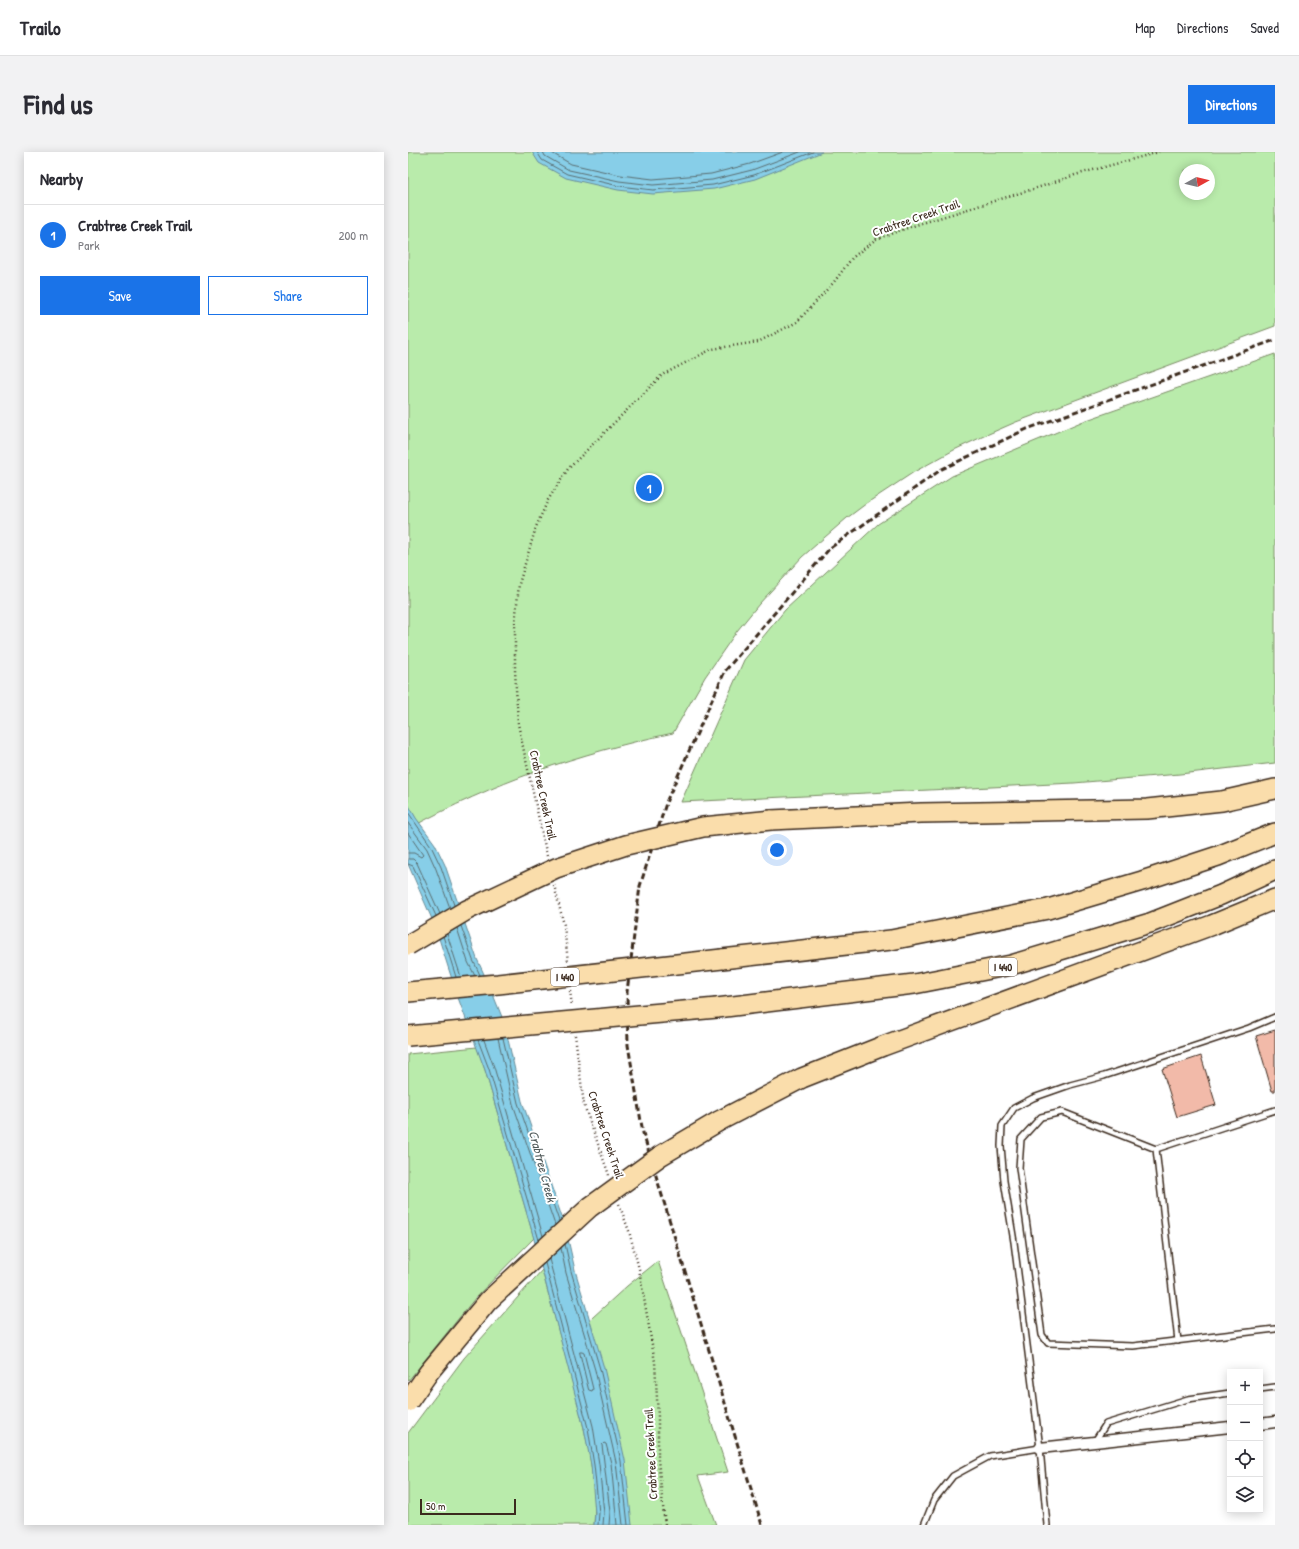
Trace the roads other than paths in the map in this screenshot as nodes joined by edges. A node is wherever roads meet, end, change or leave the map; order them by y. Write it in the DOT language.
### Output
graph roads {
  1 [pos="1275,789"];
  2 [pos="1275,834"];
  3 [pos="1275,870"];
  4 [pos="1275,899"];
  5 [pos="408,945"];
  6 [pos="408,992"];
  7 [pos="1275,1017"];
  8 [pos="408,1036"];
  9 [pos="1275,1110"];
  10 [pos="1156,1149"];
  11 [pos="1275,1329"];
  12 [pos="1178,1341"];
  13 [pos="1275,1387"];
  14 [pos="1263,1389"];
  15 [pos="1227,1393"];
  16 [pos="408,1402"];
  17 [pos="1275,1422"];
  18 [pos="1263,1424"];
  19 [pos="1227,1427"];
  20 [pos="1095,1442"];
  21 [pos="1040,1448"];
  22 [pos="924,1525"];
  23 [pos="1047,1525"];
  1 -- 5 [label="highway, bridge"];
  2 -- 6 [label="highway, I 440, bridge"];
  3 -- 8 [label="highway, I 440, bridge"];
  4 -- 16 [label="highway, bridge"];
  7 -- 21 [label="lane"];
  9 -- 10 [label="lane"];
  10 -- 12 [label="lane"];
  10 -- 12 [label="lane"];
  11 -- 12 [label="lane"];
  13 -- 14 [label="lane"];
  15 -- 20 [label="lane"];
  17 -- 18 [label="street"];
  19 -- 20 [label="street"];
  20 -- 21 [label="street"];
  21 -- 22 [label="lane"];
  21 -- 23 [label="lane"];
}
